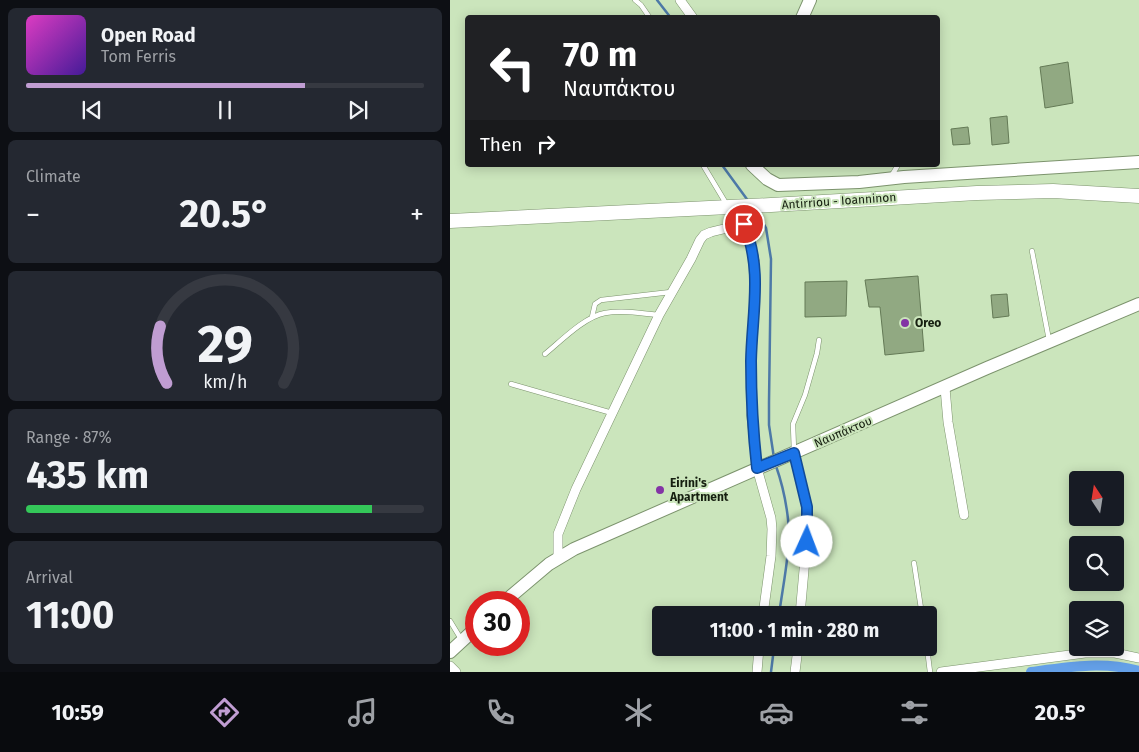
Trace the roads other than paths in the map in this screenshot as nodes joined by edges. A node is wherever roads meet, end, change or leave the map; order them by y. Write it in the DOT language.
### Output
graph roads {
  1 [pos="635,0"];
  2 [pos="680,0"];
  3 [pos="810,0"];
  4 [pos="648,15"];
  5 [pos="691,15"];
  6 [pos="803,15"];
  7 [pos="1139,162"];
  8 [pos="705,167"];
  9 [pos="754,167"];
  10 [pos="897,167"];
  11 [pos="890,179"];
  12 [pos="778,185"];
  13 [pos="1139,196"];
  14 [pos="776,205"];
  15 [pos="735,207"];
  16 [pos="450,221"];
  17 [pos="744,224"];
  18 [pos="1032,251"];
  19 [pos="672,292"];
  20 [pos="1139,304"];
  21 [pos="659,315"];
  22 [pos="592,317"];
  23 [pos="819,340"];
  24 [pos="1050,342"];
  25 [pos="544,354"];
  26 [pos="511,384"];
  27 [pos="945,388"];
  28 [pos="612,413"];
  29 [pos="788,455"];
  30 [pos="760,467"];
  31 [pos="964,515"];
  32 [pos="558,557"];
  33 [pos="914,563"];
  34 [pos="517,591"];
  35 [pos="764,606"];
  36 [pos="801,606"];
  37 [pos="921,606"];
  38 [pos="450,621"];
  39 [pos="465,638"];
  40 [pos="462,641"];
  41 [pos="450,652"];
  42 [pos="758,656"];
  43 [pos="797,656"];
  44 [pos="928,656"];
  45 [pos="1139,658"];
  46 [pos="450,666"];
  47 [pos="456,672"];
  48 [pos="757,672"];
  49 [pos="795,672"];
  50 [pos="930,672"];
  51 [pos="941,672"];
  1 -- 4 [label="lane"];
  2 -- 5 [label="street"];
  3 -- 6 [label="main road"];
  7 -- 11 [label="main road"];
  8 -- 15 [label="lane"];
  9 -- 12 [label="main road"];
  10 -- 11 [label="lane"];
  11 -- 12 [label="main road"];
  12 -- 14 [label="main road"];
  13 -- 14 [label="main road, Antirriou - Ioanninon"];
  14 -- 15 [label="main road, Antirriou - Ioanninon"];
  15 -- 16 [label="main road, Antirriou - Ioanninon"];
  15 -- 17 [label="street"];
  17 -- 19 [label="street"];
  17 -- 30 [label="street"];
  18 -- 24 [label="lane"];
  19 -- 21 [label="street"];
  19 -- 22 [label="lane"];
  20 -- 24 [label="main road, Ναυπάκτου"];
  21 -- 22 [label="lane"];
  21 -- 28 [label="street"];
  22 -- 25 [label="lane"];
  23 -- 29 [label="lane"];
  24 -- 27 [label="main road, Ναυπάκτου"];
  26 -- 28 [label="lane"];
  27 -- 29 [label="main road, Ναυπάκτου"];
  27 -- 31 [label="street"];
  28 -- 32 [label="street"];
  29 -- 30 [label="main road, Ναυπάκτου"];
  29 -- 36 [label="street"];
  30 -- 32 [label="main road, Ναυπάκτου"];
  30 -- 35 [label="street"];
  32 -- 34 [label="main road, Ναυπάκτου"];
  33 -- 37 [label="lane"];
  38 -- 40 [label="lane"];
  39 -- 40 [label="main road"];
  40 -- 41 [label="main road"];
  42 -- 48 [label="street"];
  43 -- 49 [label="street"];
  44 -- 50 [label="lane"];
  45 -- 51 [label="street"];
  46 -- 47 [label="street"];
}
